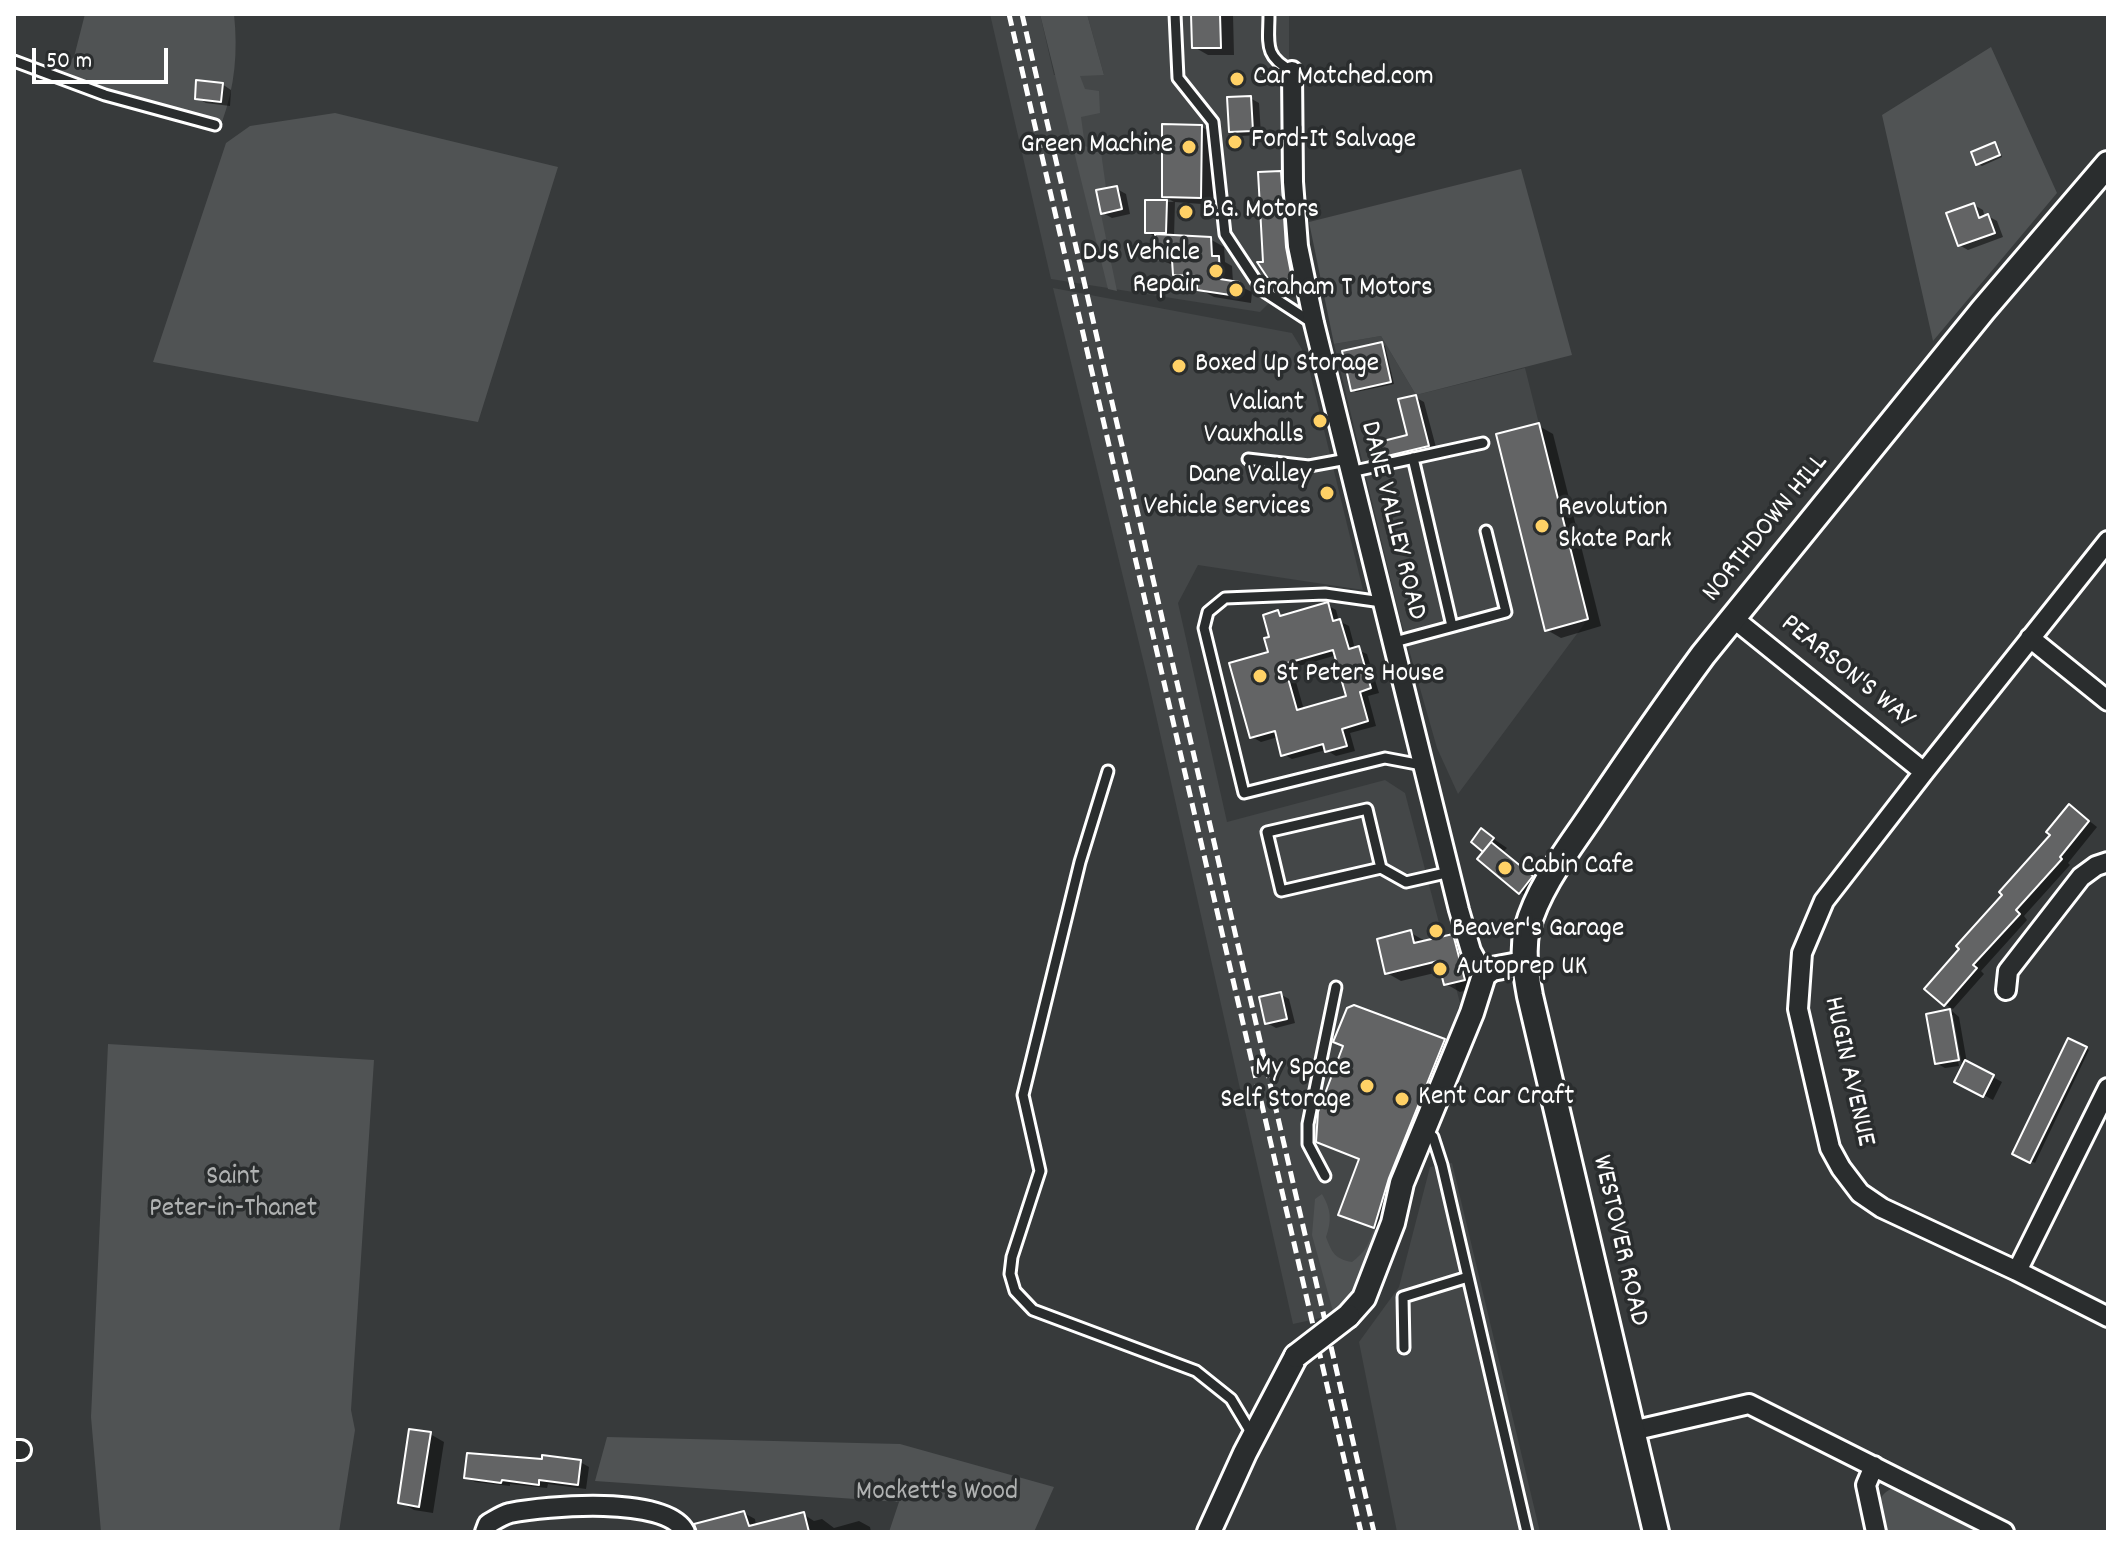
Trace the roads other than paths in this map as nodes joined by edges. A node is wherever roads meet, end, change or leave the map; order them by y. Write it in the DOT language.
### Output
graph roads {
  1 [pos="1175,14"];
  2 [pos="1269,14"];
  3 [pos="14,61"];
  4 [pos="1292,71"];
  5 [pos="215,125"];
  6 [pos="2108,164"];
  7 [pos="1314,323"];
  8 [pos="1483,443"];
  9 [pos="1413,458"];
  10 [pos="1248,459"];
  11 [pos="1349,465"];
  12 [pos="1486,531"];
  13 [pos="2108,541"];
  14 [pos="1382,602"];
  15 [pos="1733,618"];
  16 [pos="1452,626"];
  17 [pos="2030,638"];
  18 [pos="1391,643"];
  19 [pos="2108,701"];
  20 [pos="1423,766"];
  21 [pos="1108,771"];
  22 [pos="1924,772"];
  23 [pos="2108,862"];
  24 [pos="1381,868"];
  25 [pos="1450,872"];
  26 [pos="1524,963"];
  27 [pos="1484,975"];
  28 [pos="1336,987"];
  29 [pos="2006,990"];
  30 [pos="2108,1088"];
  31 [pos="1424,1128"];
  32 [pos="1325,1176"];
  33 [pos="2017,1271"];
  34 [pos="1468,1277"];
  35 [pos="2108,1317"];
  36 [pos="1404,1348"];
  37 [pos="1632,1431"];
  38 [pos="1253,1437"];
  39 [pos="1874,1466"];
  40 [pos="485,1532"];
  41 [pos="685,1532"];
  42 [pos="1209,1532"];
  43 [pos="1527,1532"];
  44 [pos="1656,1532"];
  45 [pos="1876,1532"];
  46 [pos="2004,1532"];
  1 -- 7 [label="lane"];
  2 -- 4 [label="lane"];
  3 -- 5 [label="lane"];
  4 -- 7 [label="street, DANE VALLEY ROAD"];
  6 -- 15 [label="main road, NORTHDOWN HILL"];
  7 -- 11 [label="street, DANE VALLEY ROAD"];
  8 -- 9 [label="lane"];
  9 -- 11 [label="lane"];
  9 -- 16 [label="lane"];
  10 -- 11 [label="lane"];
  11 -- 14 [label="street, DANE VALLEY ROAD"];
  12 -- 16 [label="lane"];
  13 -- 17 [label="street, HUGIN AVENUE"];
  14 -- 18 [label="street, DANE VALLEY ROAD"];
  14 -- 20 [label="lane"];
  15 -- 22 [label="street, PEARSON'S WAY"];
  15 -- 26 [label="main road, NORTHDOWN HILL"];
  16 -- 18 [label="lane"];
  17 -- 19 [label="street"];
  17 -- 22 [label="street, HUGIN AVENUE"];
  18 -- 20 [label="street, DANE VALLEY ROAD"];
  20 -- 25 [label="street, DANE VALLEY ROAD"];
  21 -- 38 [label="lane"];
  22 -- 33 [label="street, HUGIN AVENUE"];
  23 -- 29 [label="street"];
  24 -- 24 [label="lane"];
  24 -- 25 [label="lane"];
  25 -- 27 [label="street, DANE VALLEY ROAD"];
  26 -- 27 [label="street"];
  26 -- 37 [label="main road, WESTOVER ROAD"];
  27 -- 31 [label="street"];
  28 -- 32 [label="lane"];
  30 -- 33 [label="street"];
  31 -- 34 [label="lane"];
  31 -- 38 [label="street, bridge"];
  33 -- 35 [label="street, HUGIN AVENUE"];
  34 -- 36 [label="lane"];
  34 -- 43 [label="lane"];
  37 -- 39 [label="street"];
  37 -- 44 [label="main road, WESTOVER ROAD"];
  38 -- 42 [label="street"];
  39 -- 45 [label="street"];
  39 -- 46 [label="street"];
  40 -- 41 [label="street"];
}
